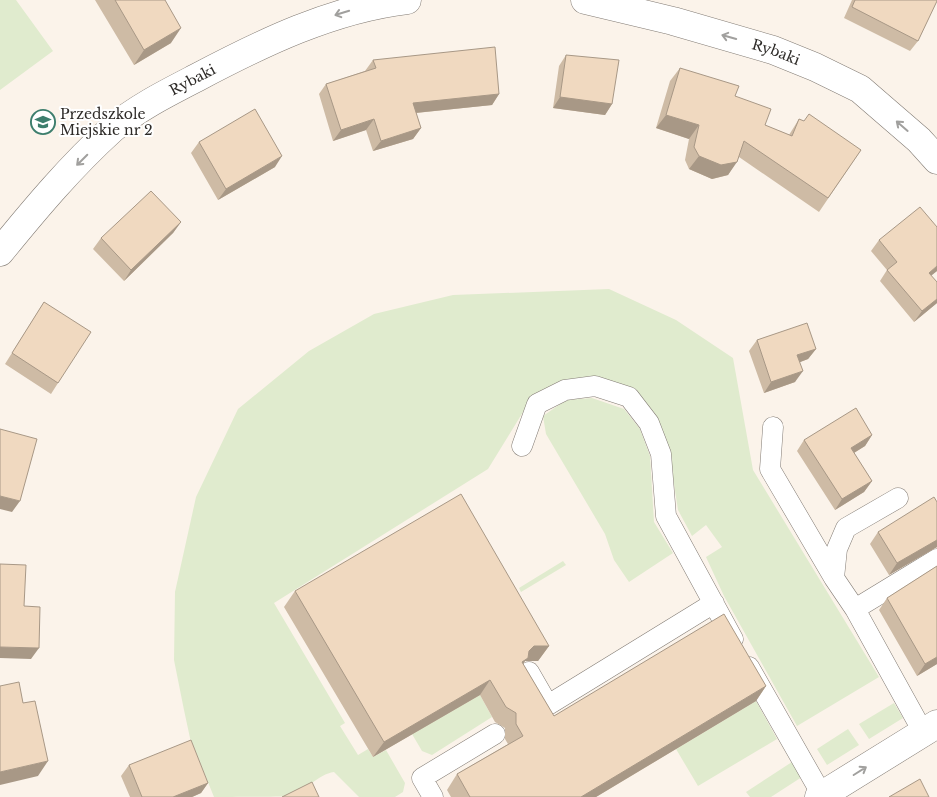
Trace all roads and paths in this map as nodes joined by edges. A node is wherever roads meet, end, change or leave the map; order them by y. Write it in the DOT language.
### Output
graph roads {
  1 [pos="407,0"];
  2 [pos="585,0"];
  3 [pos="937,160"];
  4 [pos="0,252"];
  5 [pos="774,427"];
  6 [pos="522,446"];
  7 [pos="898,498"];
  8 [pos="937,559"];
  9 [pos="834,578"];
  10 [pos="714,603"];
  11 [pos="855,609"];
  12 [pos="529,672"];
  13 [pos="930,728"];
  14 [pos="495,734"];
  15 [pos="821,796"];
  16 [pos="433,797"];
  1 -- 4 [label="street, Rybaki, one-way"];
  3 -- 2 [label="street, Rybaki, one-way"];
  5 -- 9 [label="lane"];
  6 -- 10 [label="lane"];
  7 -- 9 [label="lane"];
  8 -- 11 [label="lane"];
  9 -- 11 [label="lane"];
  10 -- 12 [label="lane"];
  10 -- 15 [label="lane"];
  11 -- 13 [label="lane"];
  15 -- 13 [label="street, one-way"];
  14 -- 16 [label="lane"];
}
